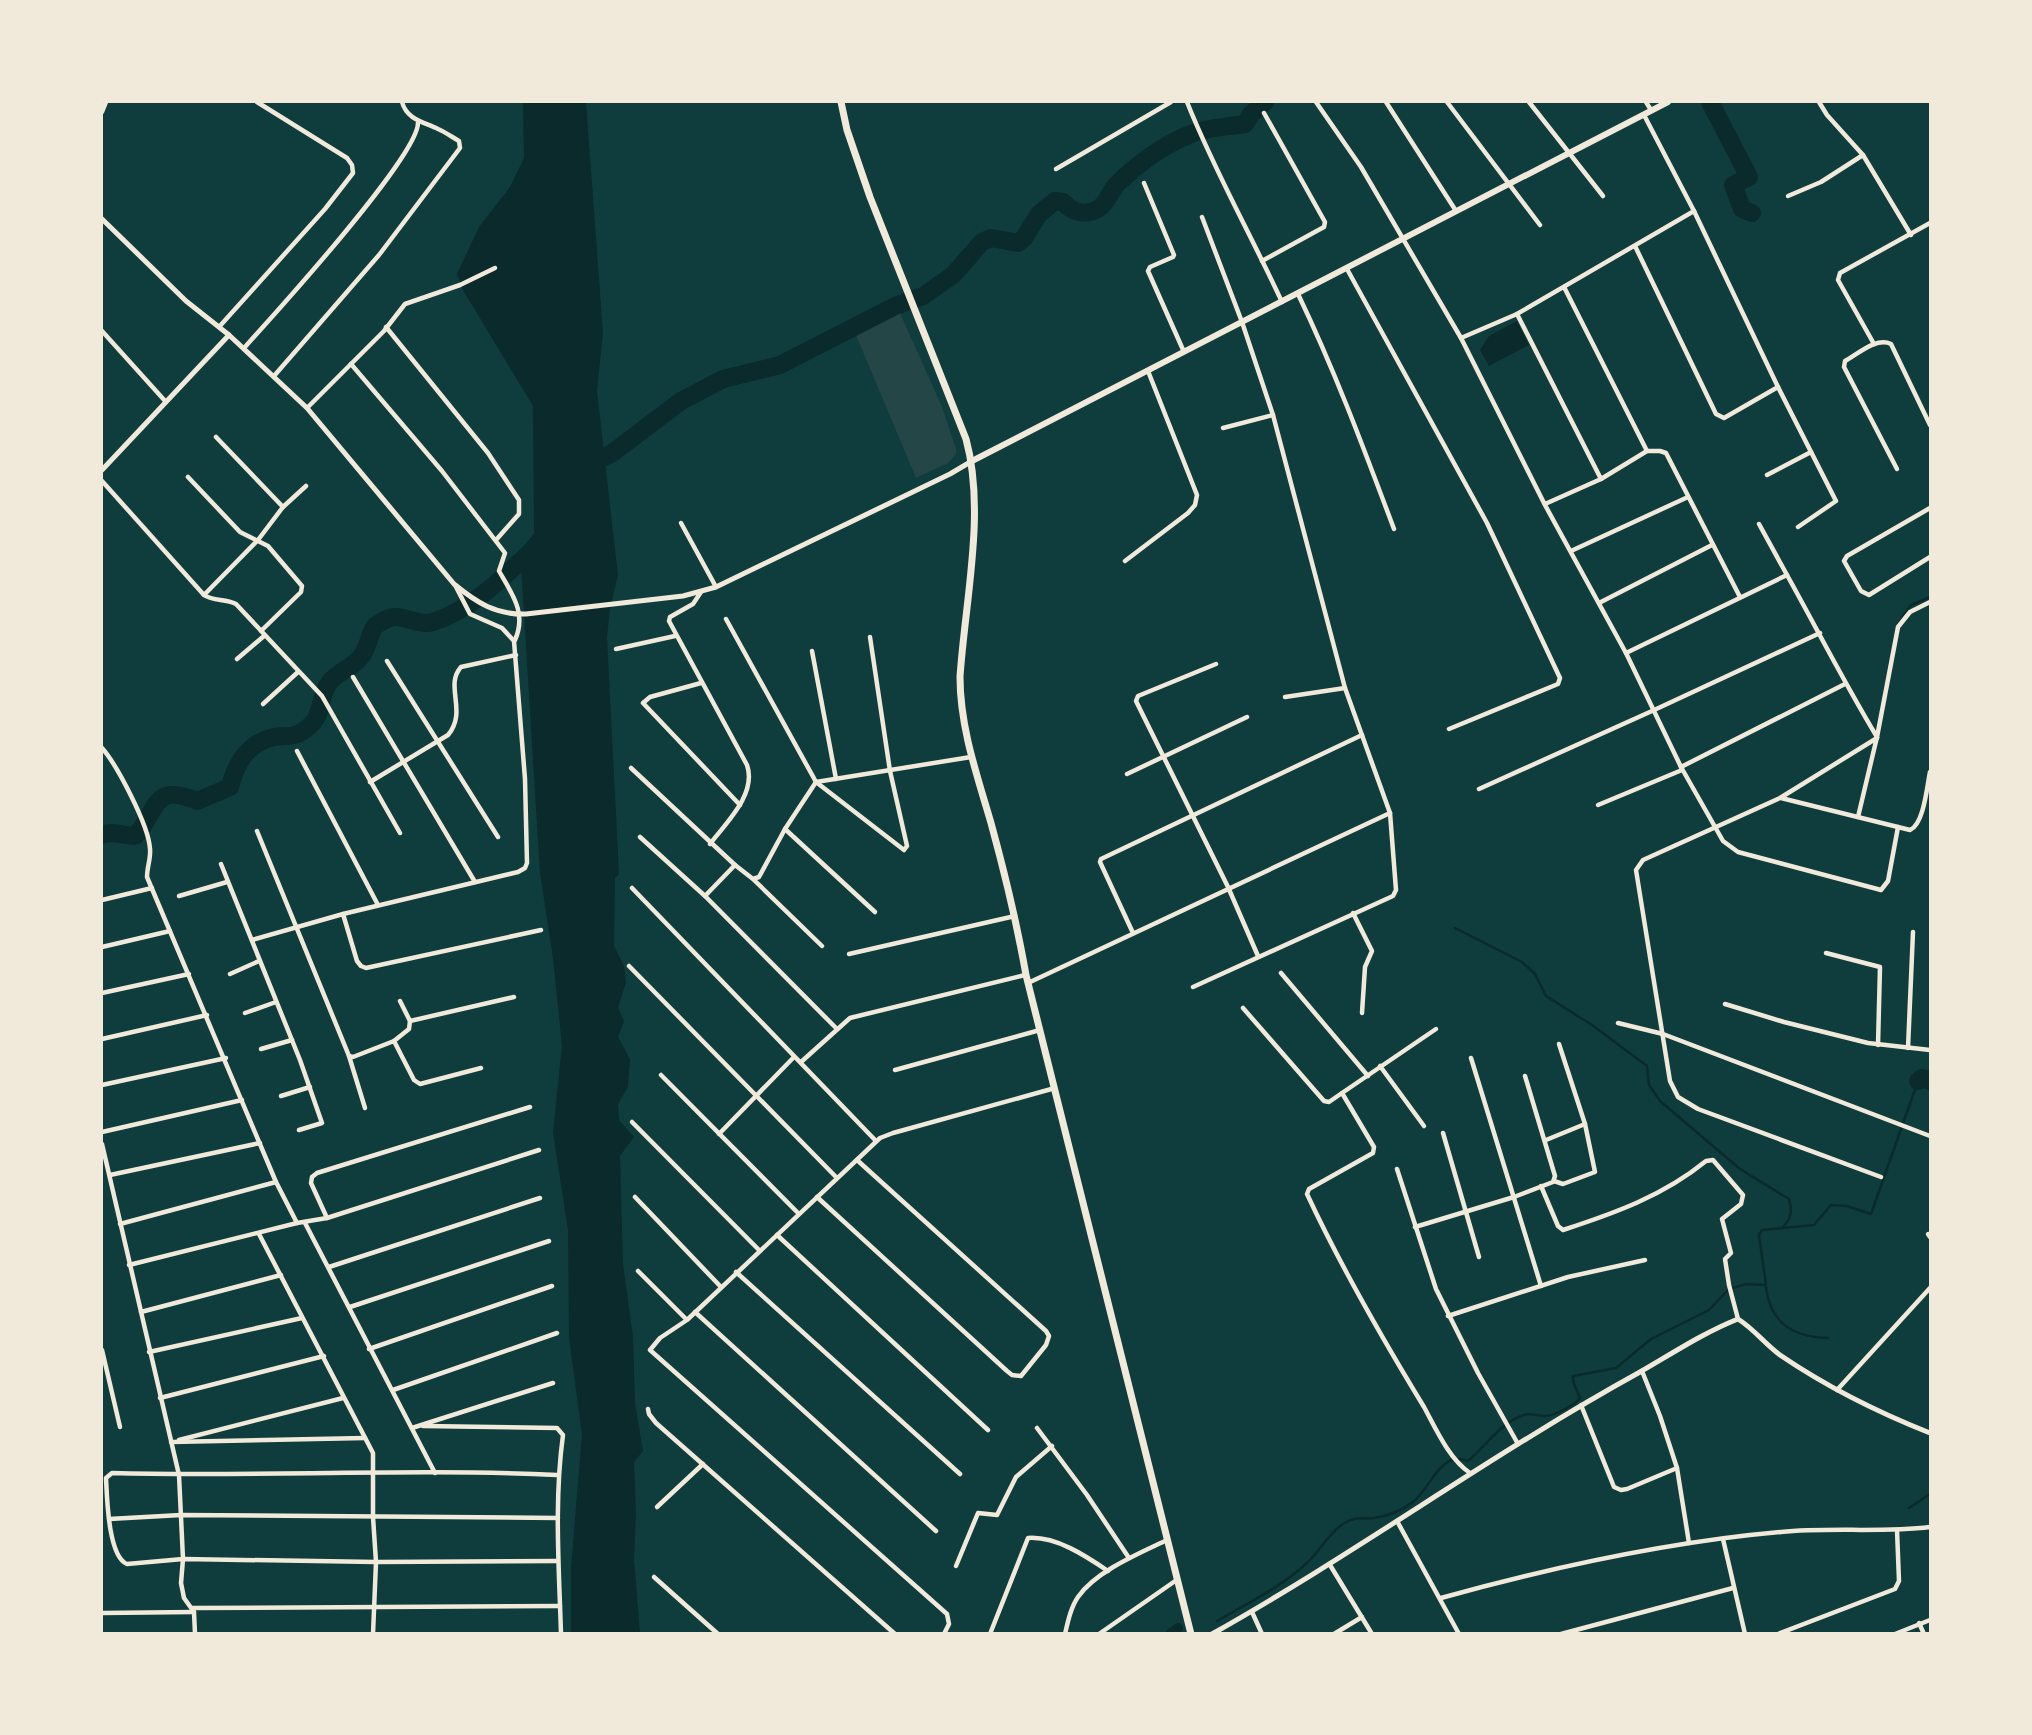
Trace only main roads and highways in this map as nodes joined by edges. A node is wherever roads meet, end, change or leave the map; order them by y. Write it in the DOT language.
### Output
graph roads {
  1 [pos="841,102"];
  2 [pos="1668,102"];
  3 [pos="972,461"];
  4 [pos="1191,1633"];
  1 -- 3 [label="main road"];
  2 -- 3 [label="main road"];
  3 -- 4 [label="main road"];
}
